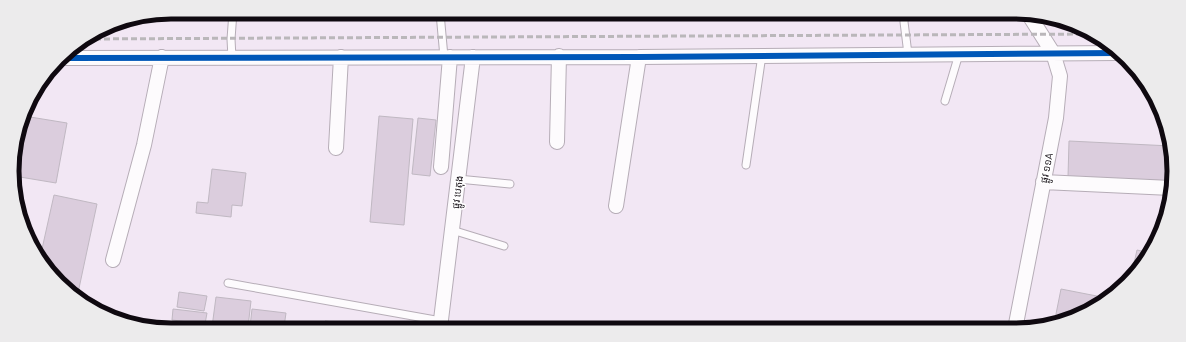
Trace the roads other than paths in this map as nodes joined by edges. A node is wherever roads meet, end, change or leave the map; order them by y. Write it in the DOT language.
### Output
graph roads {
  1 [pos="233,19"];
  2 [pos="441,19"];
  3 [pos="904,19"];
  4 [pos="1032,20"];
  5 [pos="1111,53"];
  6 [pos="908,54"];
  7 [pos="959,54"];
  8 [pos="1053,54"];
  9 [pos="762,55"];
  10 [pos="559,56"];
  11 [pos="162,57"];
  12 [pos="341,57"];
  13 [pos="447,57"];
  14 [pos="473,57"];
  15 [pos="639,57"];
  16 [pos="70,58"];
  17 [pos="232,58"];
  18 [pos="945,101"];
  19 [pos="557,142"];
  20 [pos="336,148"];
  21 [pos="746,165"];
  22 [pos="441,167"];
  23 [pos="458,179"];
  24 [pos="1043,182"];
  25 [pos="510,184"];
  26 [pos="1166,188"];
  27 [pos="616,206"];
  28 [pos="452,230"];
  29 [pos="504,246"];
  30 [pos="113,260"];
  31 [pos="228,284"];
  32 [pos="436,323"];
  33 [pos="441,323"];
  34 [pos="1016,323"];
  1 -- 17 [label="lane"];
  2 -- 13 [label="lane"];
  3 -- 6 [label="lane"];
  4 -- 8 [label="street, ផ្លូវ ១១A"];
  5 -- 8 [label="street"];
  6 -- 7 [label="street"];
  6 -- 9 [label="street"];
  7 -- 8 [label="street"];
  7 -- 18 [label="lane"];
  8 -- 24 [label="street, ផ្លូវ ១១A"];
  9 -- 15 [label="street"];
  9 -- 21 [label="lane"];
  10 -- 14 [label="street"];
  10 -- 15 [label="street"];
  10 -- 19 [label="street"];
  11 -- 16 [label="street"];
  11 -- 17 [label="street"];
  11 -- 30 [label="street"];
  12 -- 13 [label="street"];
  12 -- 17 [label="street"];
  12 -- 20 [label="street"];
  13 -- 14 [label="street"];
  13 -- 22 [label="street"];
  14 -- 23 [label="street, ផ្លូវ បេតុង"];
  15 -- 27 [label="street"];
  23 -- 25 [label="lane"];
  23 -- 28 [label="street, ផ្លូវ បេតុង"];
  24 -- 26 [label="street"];
  24 -- 34 [label="street, ផ្លូវ ១១A"];
  28 -- 29 [label="lane"];
  28 -- 33 [label="street, ផ្លូវ បេតុង"];
  31 -- 32 [label="lane"];
}
